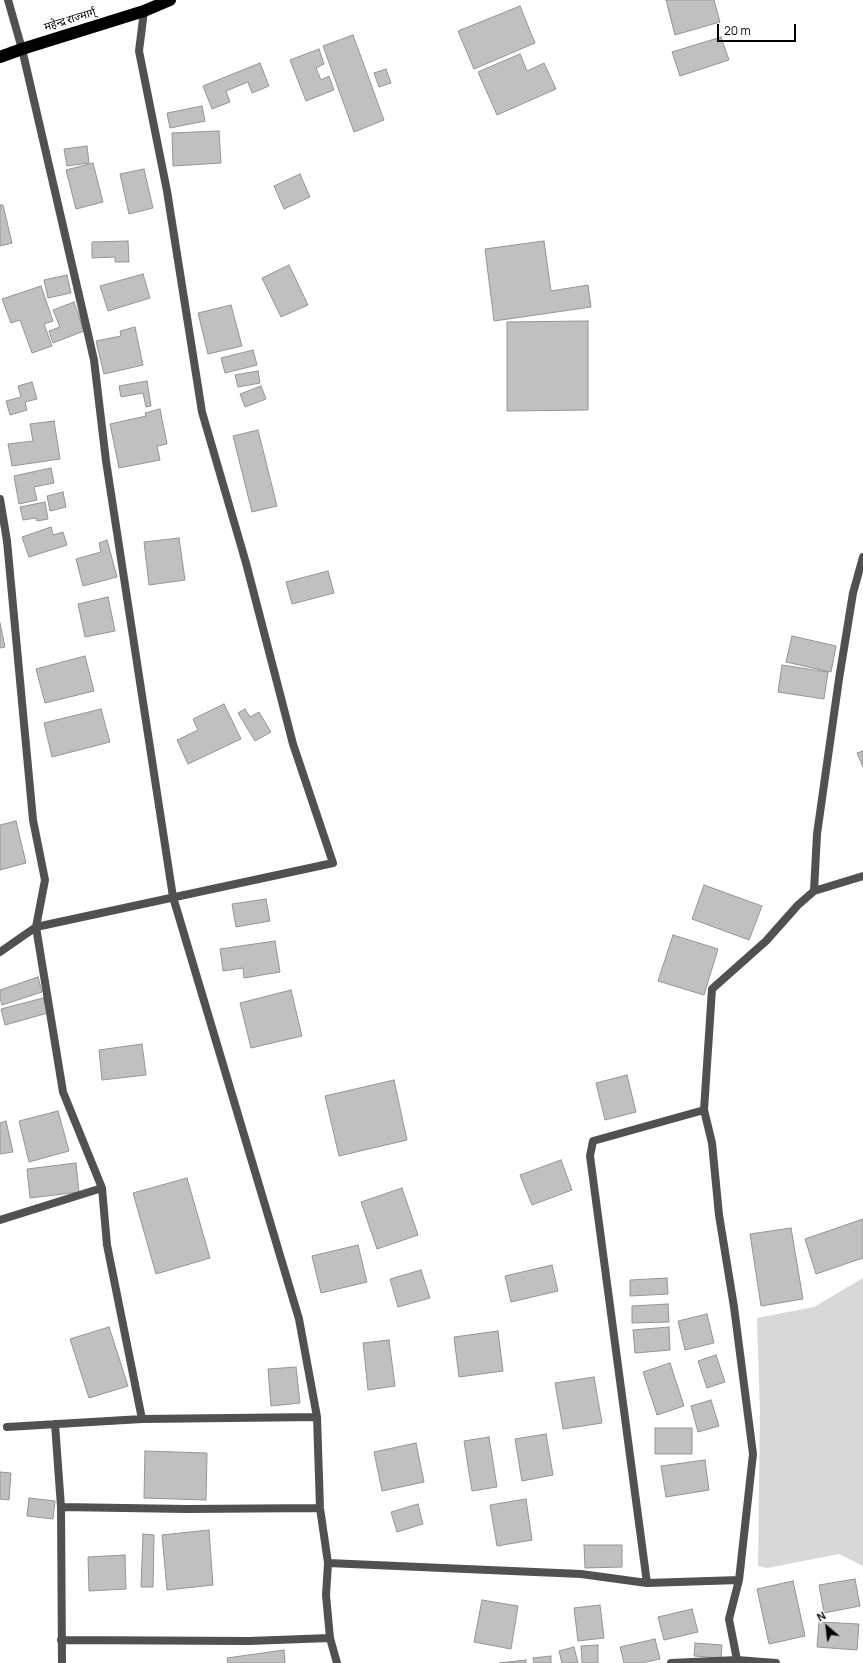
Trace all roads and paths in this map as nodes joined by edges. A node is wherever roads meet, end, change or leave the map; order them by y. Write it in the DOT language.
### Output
graph roads {
  1 [pos="8,0"];
  2 [pos="170,0"];
  3 [pos="144,11"];
  4 [pos="22,49"];
  5 [pos="0,57"];
  6 [pos="0,499"];
  7 [pos="863,557"];
  8 [pos="863,876"];
  9 [pos="814,891"];
  10 [pos="173,897"];
  11 [pos="36,927"];
  12 [pos="0,952"];
  13 [pos="704,1110"];
  14 [pos="102,1188"];
  15 [pos="0,1220"];
  16 [pos="317,1417"];
  17 [pos="142,1419"];
  18 [pos="55,1424"];
  19 [pos="7,1427"];
  20 [pos="61,1507"];
  21 [pos="320,1508"];
  22 [pos="328,1564"];
  23 [pos="739,1580"];
  24 [pos="647,1583"];
  25 [pos="330,1638"];
  26 [pos="61,1640"];
  27 [pos="737,1660"];
  28 [pos="62,1663"];
  29 [pos="337,1663"];
  30 [pos="671,1663"];
  31 [pos="776,1663"];
  1 -- 4 [label="street"];
  2 -- 3 [label="highway, महेन्द्र राज्मार्ग्"];
  3 -- 4 [label="highway, महेन्द्र राज्मार्ग्"];
  3 -- 10 [label="street"];
  4 -- 5 [label="highway, महेन्द्र राज्मार्ग्"];
  4 -- 10 [label="street"];
  6 -- 11 [label="street"];
  7 -- 9 [label="street"];
  8 -- 9 [label="street"];
  9 -- 13 [label="street"];
  10 -- 11 [label="street"];
  10 -- 16 [label="street"];
  11 -- 12 [label="street"];
  11 -- 14 [label="street"];
  13 -- 23 [label="street"];
  13 -- 24 [label="street"];
  14 -- 15 [label="street"];
  14 -- 17 [label="street"];
  16 -- 17 [label="street"];
  16 -- 21 [label="street"];
  17 -- 18 [label="street"];
  18 -- 19 [label="street"];
  18 -- 20 [label="street"];
  20 -- 21 [label="street"];
  20 -- 26 [label="street"];
  21 -- 22 [label="street"];
  22 -- 24 [label="street"];
  22 -- 25 [label="street"];
  23 -- 24 [label="street"];
  23 -- 27 [label="street"];
  25 -- 26 [label="street"];
  25 -- 29 [label="street"];
  26 -- 28 [label="street"];
  27 -- 30 [label="street"];
  27 -- 31 [label="street"];
}
